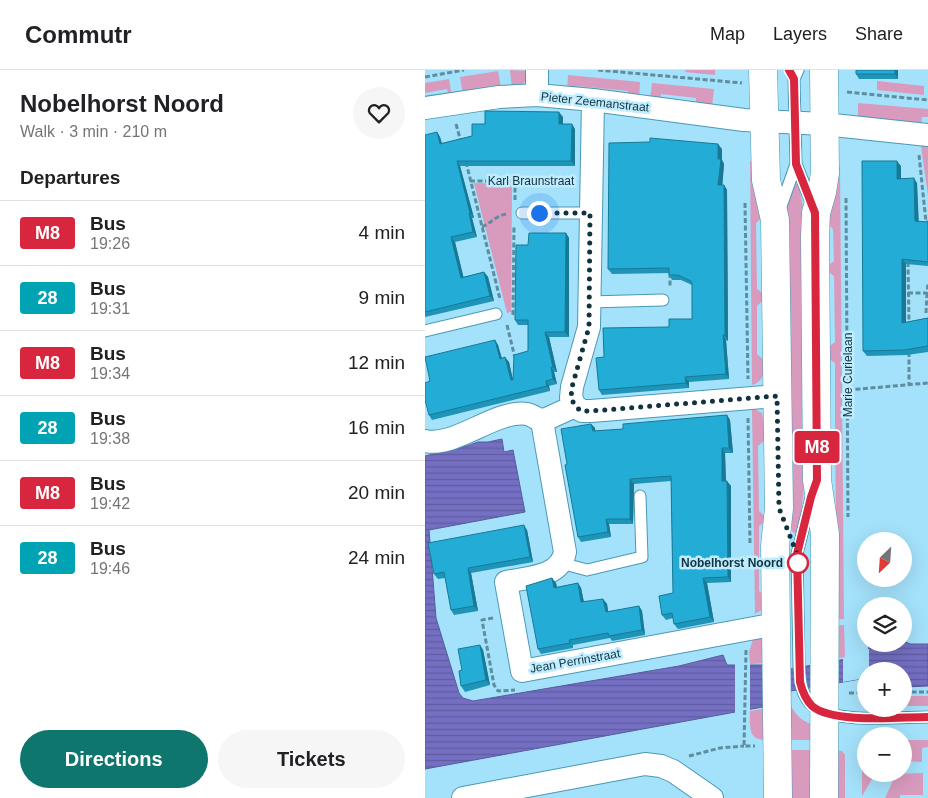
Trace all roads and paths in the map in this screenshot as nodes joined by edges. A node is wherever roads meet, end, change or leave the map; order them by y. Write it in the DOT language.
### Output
graph roads {
  1 [pos="464,70"];
  2 [pos="537,70"];
  3 [pos="598,70"];
  4 [pos="824,70"];
  5 [pos="793,73"];
  6 [pos="751,76"];
  7 [pos="425,77"];
  8 [pos="537,95"];
  9 [pos="593,100"];
  10 [pos="928,100"];
  11 [pos="451,104"];
  12 [pos="425,108"];
  13 [pos="764,122"];
  14 [pos="795,122"];
  15 [pos="835,126"];
  16 [pos="922,134"];
  17 [pos="461,142"];
  18 [pos="465,161"];
  19 [pos="796,164"];
  20 [pos="470,180"];
  21 [pos="515,181"];
  22 [pos="591,182"];
  23 [pos="846,192"];
  24 [pos="745,196"];
  25 [pos="518,213"];
  26 [pos="590,213"];
  27 [pos="815,213"];
  28 [pos="775,220"];
  29 [pos="928,222"];
  30 [pos="482,227"];
  31 [pos="908,253"];
  32 [pos="670,271"];
  33 [pos="928,284"];
  34 [pos="909,293"];
  35 [pos="927,293"];
  36 [pos="663,300"];
  37 [pos="589,302"];
  38 [pos="501,303"];
  39 [pos="928,312"];
  40 [pos="501,317"];
  41 [pos="507,328"];
  42 [pos="909,330"];
  43 [pos="425,331"];
  44 [pos="909,348"];
  45 [pos="517,365"];
  46 [pos="928,383"];
  47 [pos="909,386"];
  48 [pos="848,390"];
  49 [pos="777,396"];
  50 [pos="748,398"];
  51 [pos="575,406"];
  52 [pos="542,421"];
  53 [pos="425,441"];
  54 [pos="817,480"];
  55 [pos="640,496"];
  56 [pos="848,525"];
  57 [pos="785,527"];
  58 [pos="750,552"];
  59 [pos="797,554"];
  60 [pos="561,563"];
  61 [pos="776,624"];
  62 [pos="744,661"];
  63 [pos="807,680"];
  64 [pos="857,691"];
  65 [pos="912,692"];
  66 [pos="928,692"];
  67 [pos="825,712"];
  68 [pos="744,715"];
  69 [pos="928,717"];
  70 [pos="744,746"];
  71 [pos="661,766"];
  72 [pos="463,798"];
  73 [pos="712,798"];
  74 [pos="779,798"];
  75 [pos="824,798"];
  1 -- 7 [label="path"];
  2 -- 8 [label="street"];
  3 -- 6 [label="path"];
  4 -- 15 [label="street"];
  5 -- 14 [label="lane"];
  6 -- 13 [label="street"];
  8 -- 9 [label="street, Pieter Zeemanstraat"];
  8 -- 11 [label="street, Pieter Zeemanstraat"];
  9 -- 13 [label="street, Pieter Zeemanstraat"];
  9 -- 22 [label="street, Karl Braunstraat"];
  10 -- 15 [label="path"];
  11 -- 12 [label="street, Pieter Zeemanstraat"];
  11 -- 17 [label="path"];
  13 -- 14 [label="street, Pieter Zeemanstraat"];
  13 -- 28 [label="street"];
  14 -- 15 [label="street, Pieter Zeemanstraat"];
  14 -- 19 [label="lane"];
  15 -- 16 [label="street, Pieter Zeemanstraat"];
  15 -- 27 [label="street"];
  16 -- 29 [label="path"];
  18 -- 20 [label="path"];
  19 -- 27 [label="lane"];
  19 -- 28 [label="lane"];
  20 -- 21 [label="path, Karl Braunstraat"];
  20 -- 30 [label="path"];
  21 -- 22 [label="path, Karl Braunstraat"];
  21 -- 25 [label="path"];
  22 -- 26 [label="street, Karl Braunstraat"];
  23 -- 48 [label="path, Marie Curielaan"];
  24 -- 50 [label="path"];
  25 -- 26 [label="lane"];
  25 -- 30 [label="path"];
  25 -- 41 [label="path"];
  26 -- 37 [label="street, Karl Braunstraat"];
  27 -- 54 [label="street"];
  28 -- 49 [label="street"];
  30 -- 38 [label="path"];
  31 -- 34 [label="path"];
  32 -- 36 [label="path"];
  33 -- 35 [label="path"];
  34 -- 35 [label="path"];
  34 -- 42 [label="path"];
  35 -- 39 [label="path"];
  36 -- 37 [label="lane"];
  37 -- 51 [label="street, Karl Braunstraat"];
  40 -- 41 [label="path"];
  40 -- 43 [label="lane"];
  41 -- 45 [label="path"];
  44 -- 47 [label="path"];
  46 -- 47 [label="path"];
  47 -- 48 [label="path"];
  48 -- 56 [label="path, Marie Curielaan"];
  49 -- 50 [label="street"];
  49 -- 57 [label="street"];
  50 -- 51 [label="street"];
  50 -- 58 [label="path"];
  51 -- 52 [label="street"];
  52 -- 53 [label="street"];
  52 -- 60 [label="street"];
  54 -- 59 [label="lane"];
  54 -- 63 [label="street"];
  55 -- 60 [label="lane"];
  57 -- 59 [label="lane"];
  57 -- 61 [label="street"];
  59 -- 63 [label="lane"];
  60 -- 61 [label="street, Jean Perrinstraat"];
  61 -- 63 [label="street"];
  62 -- 68 [label="path"];
  63 -- 64 [label="path"];
  63 -- 67 [label="street"];
  63 -- 74 [label="street"];
  65 -- 66 [label="path"];
  67 -- 69 [label="lane"];
  67 -- 75 [label="street"];
  70 -- 71 [label="path"];
  71 -- 72 [label="street"];
  71 -- 73 [label="street"];
}
